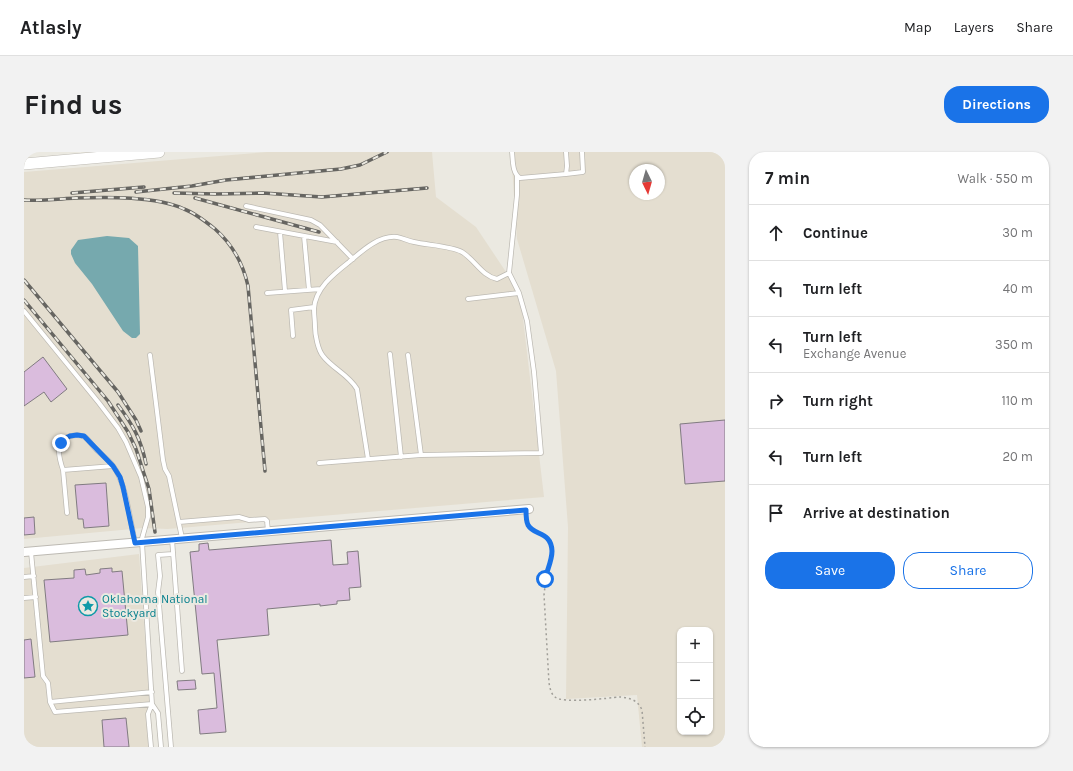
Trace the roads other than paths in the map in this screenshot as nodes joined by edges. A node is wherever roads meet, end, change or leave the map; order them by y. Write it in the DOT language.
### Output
graph roads {
  1 [pos="159,152"];
  2 [pos="512,152"];
  3 [pos="566,152"];
  4 [pos="582,152"];
  5 [pos="24,164"];
  6 [pos="566,174"];
  7 [pos="517,176"];
  8 [pos="246,206"];
  9 [pos="256,227"];
  10 [pos="280,232"];
  11 [pos="304,236"];
  12 [pos="338,242"];
  13 [pos="352,259"];
  14 [pos="509,273"];
  15 [pos="321,289"];
  16 [pos="309,290"];
  17 [pos="285,291"];
  18 [pos="268,293"];
  19 [pos="519,293"];
  20 [pos="468,299"];
  21 [pos="314,308"];
  22 [pos="24,311"];
  23 [pos="293,336"];
  24 [pos="390,354"];
  25 [pos="150,355"];
  26 [pos="408,355"];
  27 [pos="421,455"];
  28 [pos="401,457"];
  29 [pos="368,459"];
  30 [pos="319,463"];
  31 [pos="113,466"];
  32 [pos="63,470"];
  33 [pos="527,510"];
  34 [pos="67,513"];
  35 [pos="179,522"];
  36 [pos="268,531"];
  37 [pos="182,539"];
  38 [pos="172,540"];
  39 [pos="139,542"];
  40 [pos="28,552"];
  41 [pos="173,554"];
  42 [pos="34,576"];
  43 [pos="24,577"];
  44 [pos="36,597"];
  45 [pos="24,598"];
  46 [pos="182,671"];
  47 [pos="152,692"];
  48 [pos="50,702"];
  49 [pos="152,704"];
  50 [pos="151,747"];
  51 [pos="161,747"];
  52 [pos="171,747"];
  1 -- 5 [label="main road"];
  2 -- 7 [label="lane"];
  3 -- 6 [label="lane"];
  4 -- 6 [label="lane"];
  6 -- 7 [label="lane"];
  7 -- 14 [label="lane"];
  8 -- 12 [label="lane"];
  9 -- 10 [label="lane"];
  10 -- 11 [label="lane"];
  10 -- 17 [label="lane"];
  11 -- 12 [label="lane"];
  11 -- 16 [label="lane"];
  12 -- 13 [label="lane"];
  13 -- 14 [label="lane"];
  13 -- 15 [label="lane"];
  14 -- 19 [label="lane"];
  15 -- 16 [label="lane"];
  15 -- 21 [label="lane"];
  16 -- 17 [label="lane"];
  17 -- 18 [label="lane"];
  19 -- 20 [label="lane"];
  19 -- 27 [label="lane"];
  21 -- 23 [label="lane"];
  21 -- 29 [label="lane"];
  22 -- 39 [label="lane"];
  24 -- 28 [label="lane"];
  25 -- 35 [label="lane"];
  26 -- 27 [label="lane"];
  27 -- 28 [label="lane"];
  28 -- 29 [label="lane"];
  29 -- 30 [label="lane"];
  31 -- 32 [label="lane"];
  31 -- 32 [label="lane"];
  31 -- 39 [label="lane"];
  32 -- 34 [label="lane"];
  33 -- 36 [label="street"];
  35 -- 36 [label="lane"];
  35 -- 37 [label="lane"];
  36 -- 37 [label="street"];
  37 -- 38 [label="street"];
  38 -- 39 [label="street"];
  38 -- 41 [label="lane"];
  39 -- 40 [label="street"];
  39 -- 47 [label="lane"];
  40 -- 42 [label="lane"];
  41 -- 46 [label="lane"];
  41 -- 52 [label="lane"];
  42 -- 43 [label="lane"];
  42 -- 44 [label="lane"];
  44 -- 45 [label="lane"];
  44 -- 48 [label="lane"];
  47 -- 48 [label="lane"];
  47 -- 49 [label="lane"];
  48 -- 49 [label="lane"];
  49 -- 50 [label="lane"];
  49 -- 51 [label="lane"];
}
